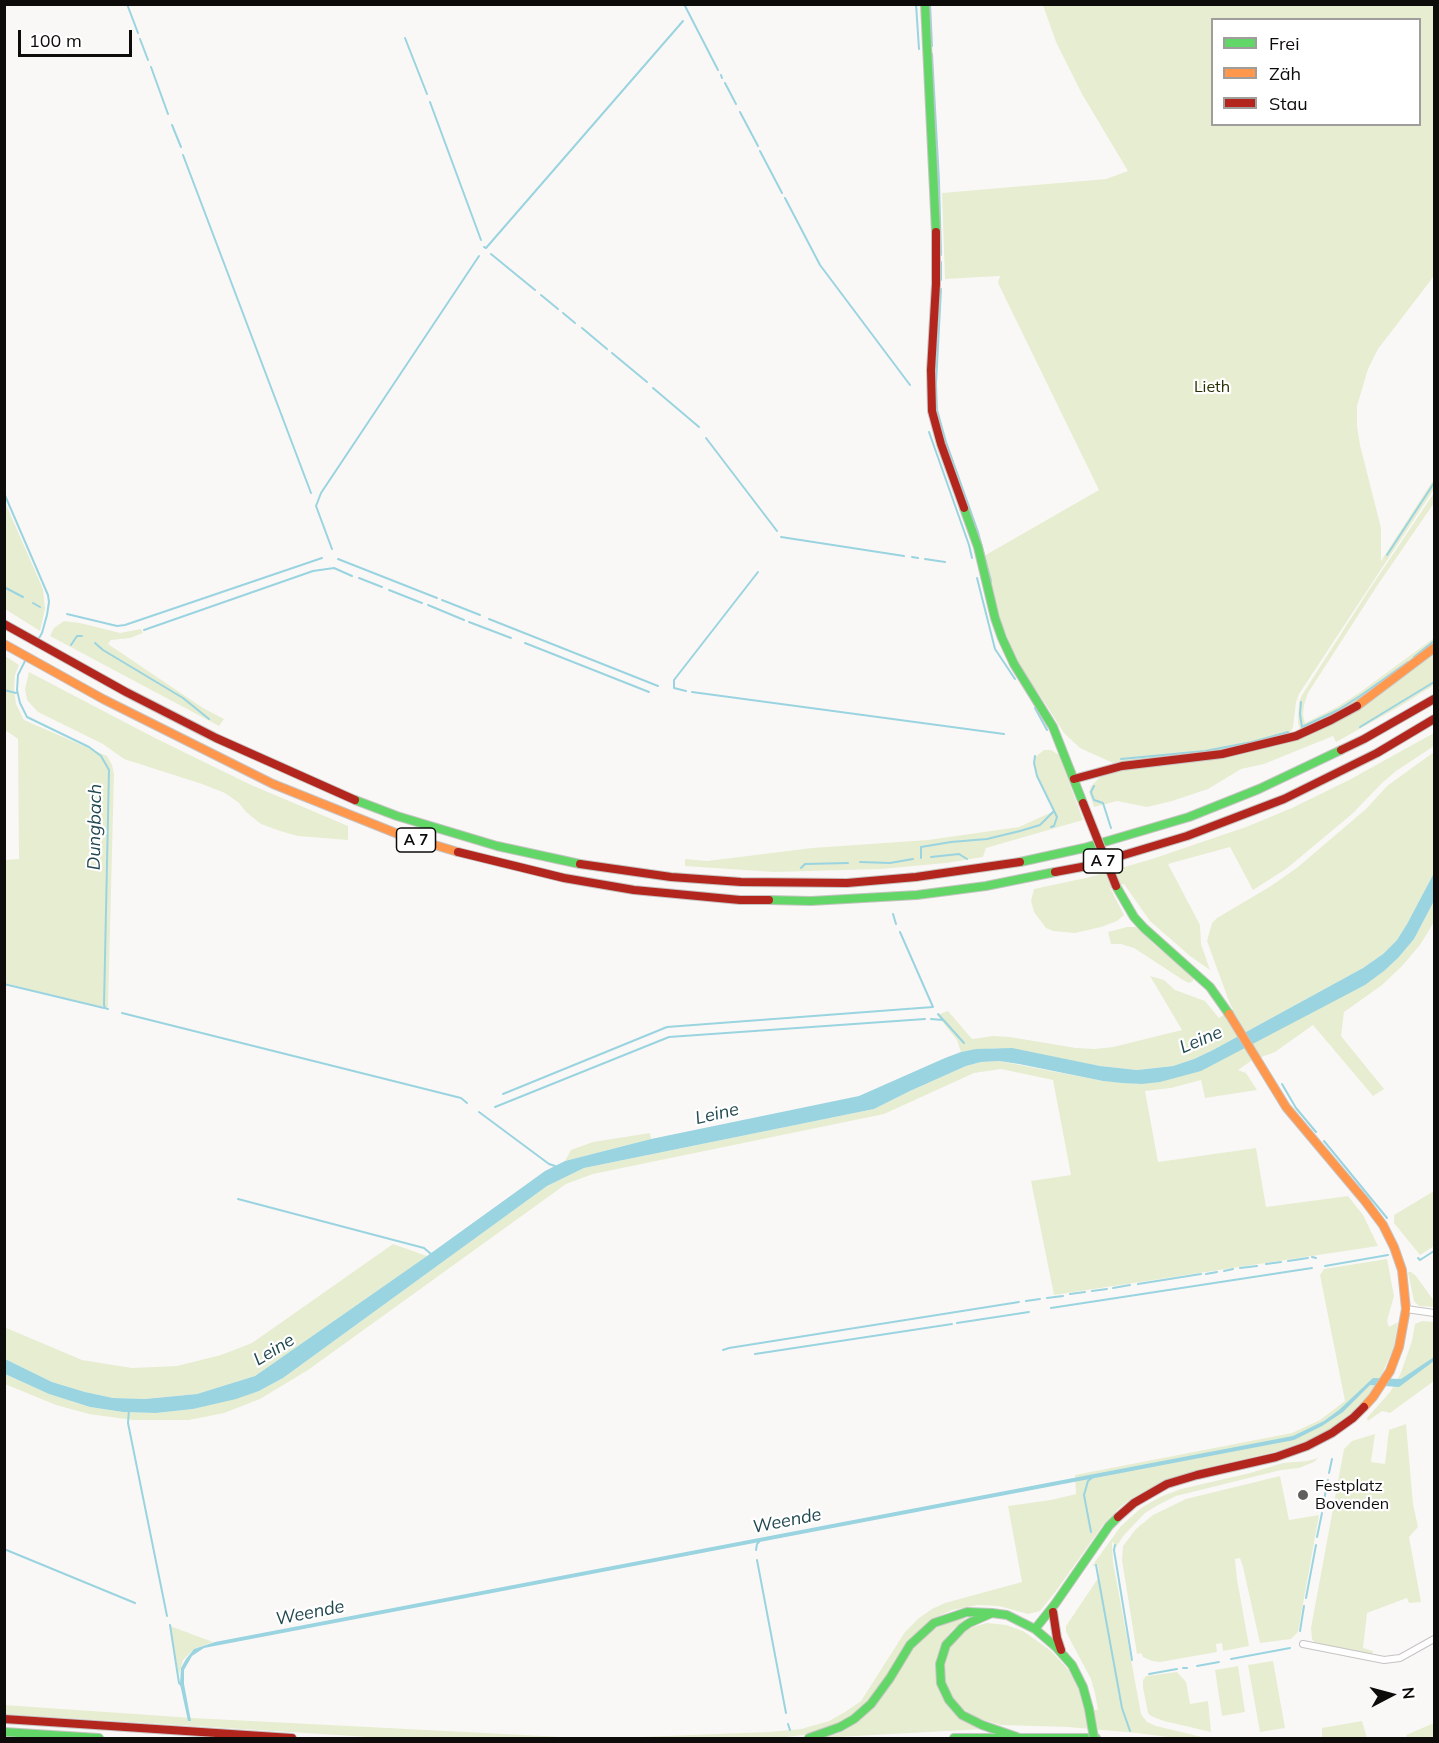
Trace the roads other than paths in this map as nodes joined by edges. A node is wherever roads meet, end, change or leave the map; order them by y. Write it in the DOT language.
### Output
graph roads {
  1 [pos="925,4"];
  2 [pos="4,624"];
  3 [pos="5,645"];
  4 [pos="1434,648"];
  5 [pos="1434,699"];
  6 [pos="1434,719"];
  7 [pos="1074,779"];
  8 [pos="1406,1309"];
  9 [pos="1434,1313"];
  10 [pos="1054,1608"];
  11 [pos="993,1613"];
  12 [pos="1037,1630"];
  13 [pos="1434,1639"];
  14 [pos="1303,1644"];
  15 [pos="1063,1653"];
  16 [pos="4,1719"];
  17 [pos="4,1732"];
  18 [pos="1017,1737"];
  19 [pos="99,1738"];
  20 [pos="292,1738"];
  21 [pos="809,1738"];
  22 [pos="954,1738"];
  23 [pos="1095,1738"];
  1 -- 7 [label="main road"];
  2 -- 5 [label="main road, A 7"];
  3 -- 6 [label="main road, A 7"];
  4 -- 7 [label="main road"];
  7 -- 8 [label="main road, bridge"];
  8 -- 9 [label="street"];
  8 -- 10 [label="main road"];
  10 -- 12 [label="main road"];
  10 -- 15 [label="main road"];
  11 -- 12 [label="main road"];
  11 -- 18 [label="main road"];
  11 -- 21 [label="main road"];
  12 -- 15 [label="main road"];
  13 -- 14 [label="street"];
  15 -- 23 [label="main road, bridge"];
  16 -- 20 [label="main road"];
  17 -- 19 [label="main road"];
  18 -- 22 [label="main road"];
  18 -- 23 [label="main road"];
}
